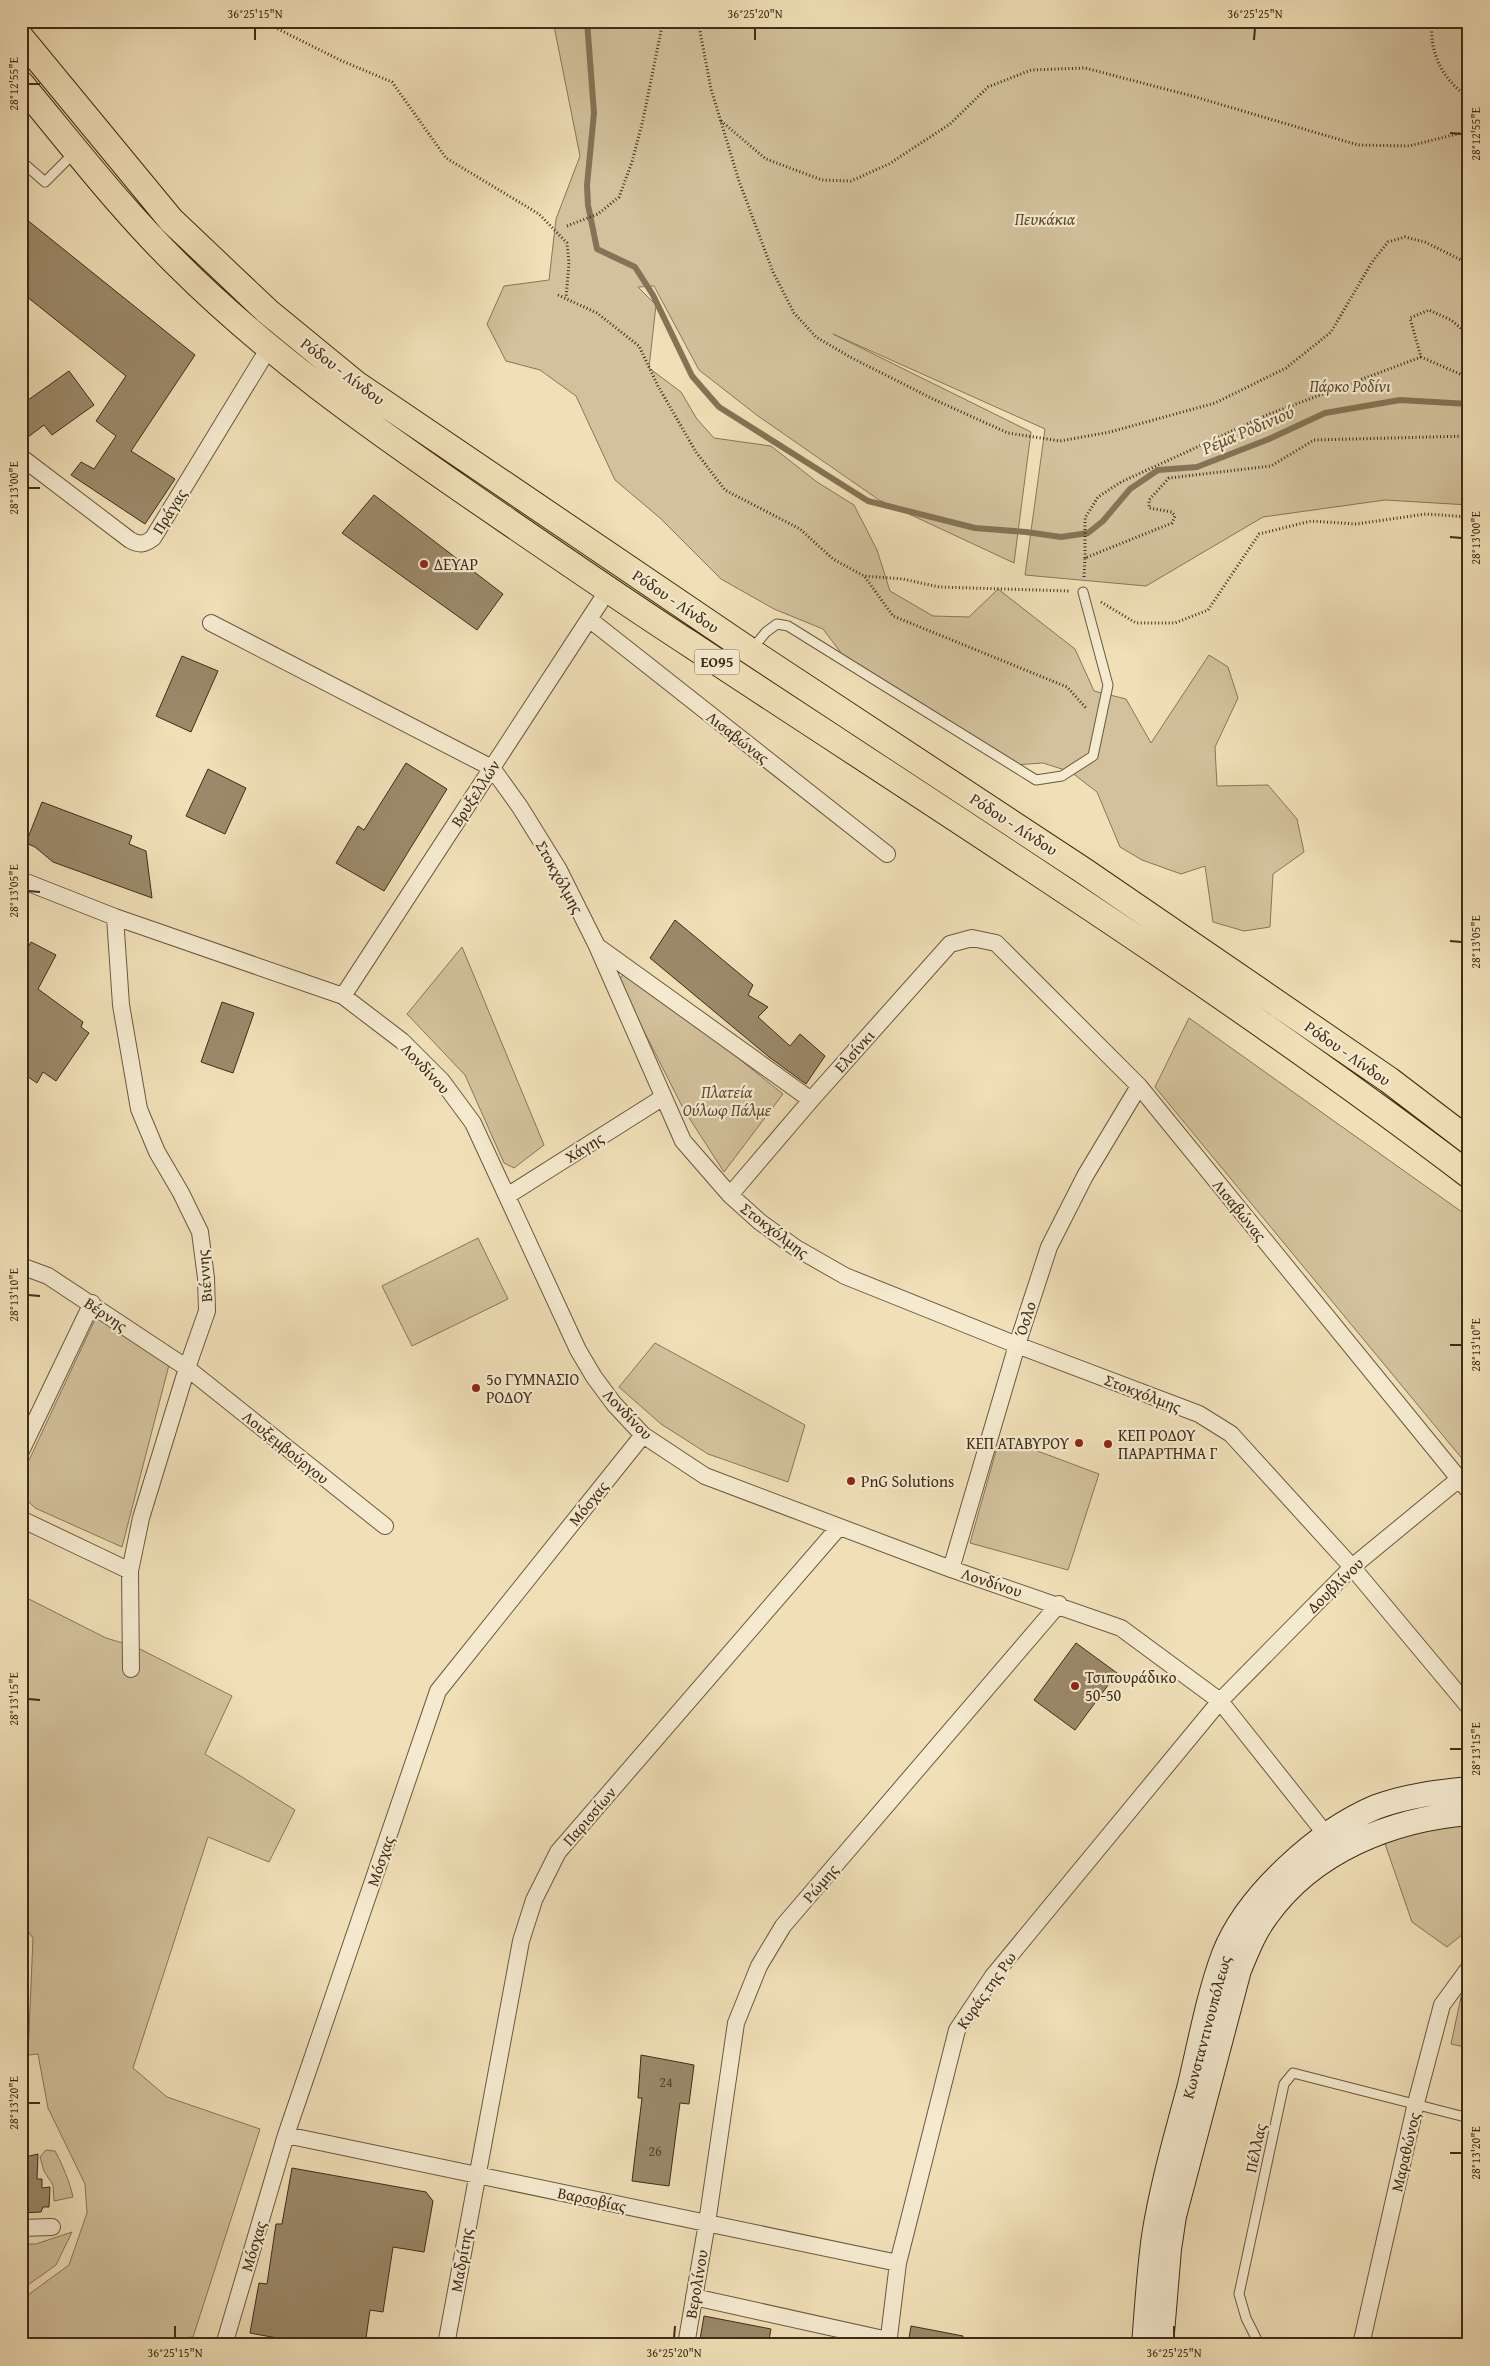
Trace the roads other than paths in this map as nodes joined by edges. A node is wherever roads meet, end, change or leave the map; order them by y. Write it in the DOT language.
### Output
graph roads {
  1 [pos="21,38"];
  2 [pos="21,84"];
  3 [pos="76,150"];
  4 [pos="21,161"];
  5 [pos="270,346"];
  6 [pos="21,457"];
  7 [pos="608,590"];
  8 [pos="1084,592"];
  9 [pos="589,619"];
  10 [pos="211,623"];
  11 [pos="750,651"];
  12 [pos="492,768"];
  13 [pos="887,854"];
  14 [pos="21,880"];
  15 [pos="116,917"];
  16 [pos="996,942"];
  17 [pos="597,946"];
  18 [pos="343,996"];
  19 [pos="1139,1086"];
  20 [pos="662,1098"];
  21 [pos="811,1100"];
  22 [pos="1469,1141"];
  23 [pos="1469,1175"];
  24 [pos="730,1195"];
  25 [pos="507,1196"];
  26 [pos="21,1266"];
  27 [pos="92,1304"];
  28 [pos="1016,1345"];
  29 [pos="187,1368"];
  30 [pos="643,1435"];
  31 [pos="21,1451"];
  32 [pos="1464,1485"];
  33 [pos="21,1519"];
  34 [pos="384,1526"];
  35 [pos="839,1527"];
  36 [pos="1352,1567"];
  37 [pos="951,1569"];
  38 [pos="130,1571"];
  39 [pos="1059,1604"];
  40 [pos="131,1669"];
  41 [pos="1220,1701"];
  42 [pos="1469,1707"];
  43 [pos="1469,1789"];
  44 [pos="1469,1813"];
  45 [pos="1333,1844"];
  46 [pos="1469,1968"];
  47 [pos="1416,2103"];
  48 [pos="1469,2118"];
  49 [pos="286,2136"];
  50 [pos="476,2175"];
  51 [pos="707,2223"];
  52 [pos="52,2227"];
  53 [pos="21,2228"];
  54 [pos="898,2263"];
  55 [pos="694,2297"];
  56 [pos="888,2342"];
  57 [pos="224,2345"];
  58 [pos="446,2345"];
  59 [pos="686,2345"];
  60 [pos="1144,2345"];
  61 [pos="1161,2345"];
  62 [pos="1270,2345"];
  63 [pos="1361,2345"];
  1 -- 11 [label="main road, Ρόδου - Λίνδου / ΕΟ95"];
  2 -- 3 [label="main road, Ρόδου - Λίνδου / ΕΟ95"];
  3 -- 4 [label="lane"];
  3 -- 5 [label="main road, Ρόδου - Λίνδου / ΕΟ95"];
  5 -- 6 [label="street, Πράγας"];
  5 -- 7 [label="main road, Ρόδου - Λίνδου / ΕΟ95"];
  7 -- 9 [label="street, Βρυξελλών"];
  7 -- 23 [label="main road, Ρόδου - Λίνδου / ΕΟ95"];
  8 -- 11 [label="lane"];
  9 -- 12 [label="street, Βρυξελλών"];
  9 -- 13 [label="street, Λισαβώνας"];
  10 -- 12 [label="street, Στοκχόλμης"];
  11 -- 22 [label="main road, Ρόδου - Λίνδου / ΕΟ95"];
  12 -- 17 [label="street, Στοκχόλμης"];
  12 -- 18 [label="street, Βρυξελλών"];
  14 -- 15 [label="street, Λονδίνου"];
  15 -- 18 [label="street, Λονδίνου"];
  15 -- 29 [label="street, Βιέννης"];
  16 -- 19 [label="street, Λισαβώνας"];
  16 -- 21 [label="street, Ελσίνκι"];
  17 -- 20 [label="street, Στοκχόλμης"];
  17 -- 21 [label="street"];
  18 -- 25 [label="street, Λονδίνου"];
  19 -- 28 [label="street, Όσλο"];
  19 -- 32 [label="street, Λισαβώνας"];
  20 -- 24 [label="street, Στοκχόλμης"];
  20 -- 25 [label="street, Χάγης"];
  21 -- 24 [label="street, Ελσίνκι"];
  24 -- 28 [label="street, Στοκχόλμης"];
  25 -- 30 [label="street, Λονδίνου"];
  26 -- 27 [label="street, Βέρνης"];
  27 -- 29 [label="street, Βέρνης"];
  27 -- 31 [label="street"];
  28 -- 36 [label="street, Στοκχόλμης"];
  28 -- 37 [label="street, Όσλο"];
  29 -- 34 [label="street, Λουξεμβούργου"];
  29 -- 38 [label="street, Βιέννης"];
  30 -- 35 [label="street, Λονδίνου"];
  30 -- 49 [label="street, Μόσχας"];
  32 -- 36 [label="street, Δουβλίνου"];
  33 -- 38 [label="street"];
  35 -- 37 [label="street, Λονδίνου"];
  35 -- 50 [label="street, Παρισσίων"];
  36 -- 41 [label="street, Δουβλίνου"];
  36 -- 42 [label="street, Στοκχόλμης"];
  37 -- 39 [label="street, Λονδίνου"];
  38 -- 40 [label="street, Βιέννης"];
  39 -- 41 [label="street, Λονδίνου"];
  39 -- 51 [label="street, Ρώμης"];
  41 -- 45 [label="street, Λονδίνου"];
  41 -- 54 [label="street, Κυράς της Ρω"];
  43 -- 45 [label="main road, Κωνσταντινουπόλεως"];
  44 -- 45 [label="main road, Κωνσταντινουπόλεως"];
  45 -- 60 [label="main road, Κωνσταντινουπόλεως"];
  45 -- 61 [label="main road, Κωνσταντινουπόλεως"];
  46 -- 47 [label="street, Μαραθώνος"];
  47 -- 48 [label="lane"];
  47 -- 62 [label="lane, Πέλλας"];
  47 -- 63 [label="street, Μαραθώνος"];
  49 -- 50 [label="street, Βαρσοβίας"];
  49 -- 57 [label="street, Μόσχας"];
  50 -- 51 [label="street, Βαρσοβίας"];
  50 -- 58 [label="street, Μαδρίτης"];
  51 -- 54 [label="street, Βαρσοβίας"];
  51 -- 55 [label="street, Βερολίνου"];
  52 -- 53 [label="street"];
  54 -- 56 [label="street, Κυράς της Ρω"];
  55 -- 56 [label="street"];
  55 -- 59 [label="street, Βερολίνου"];
}
